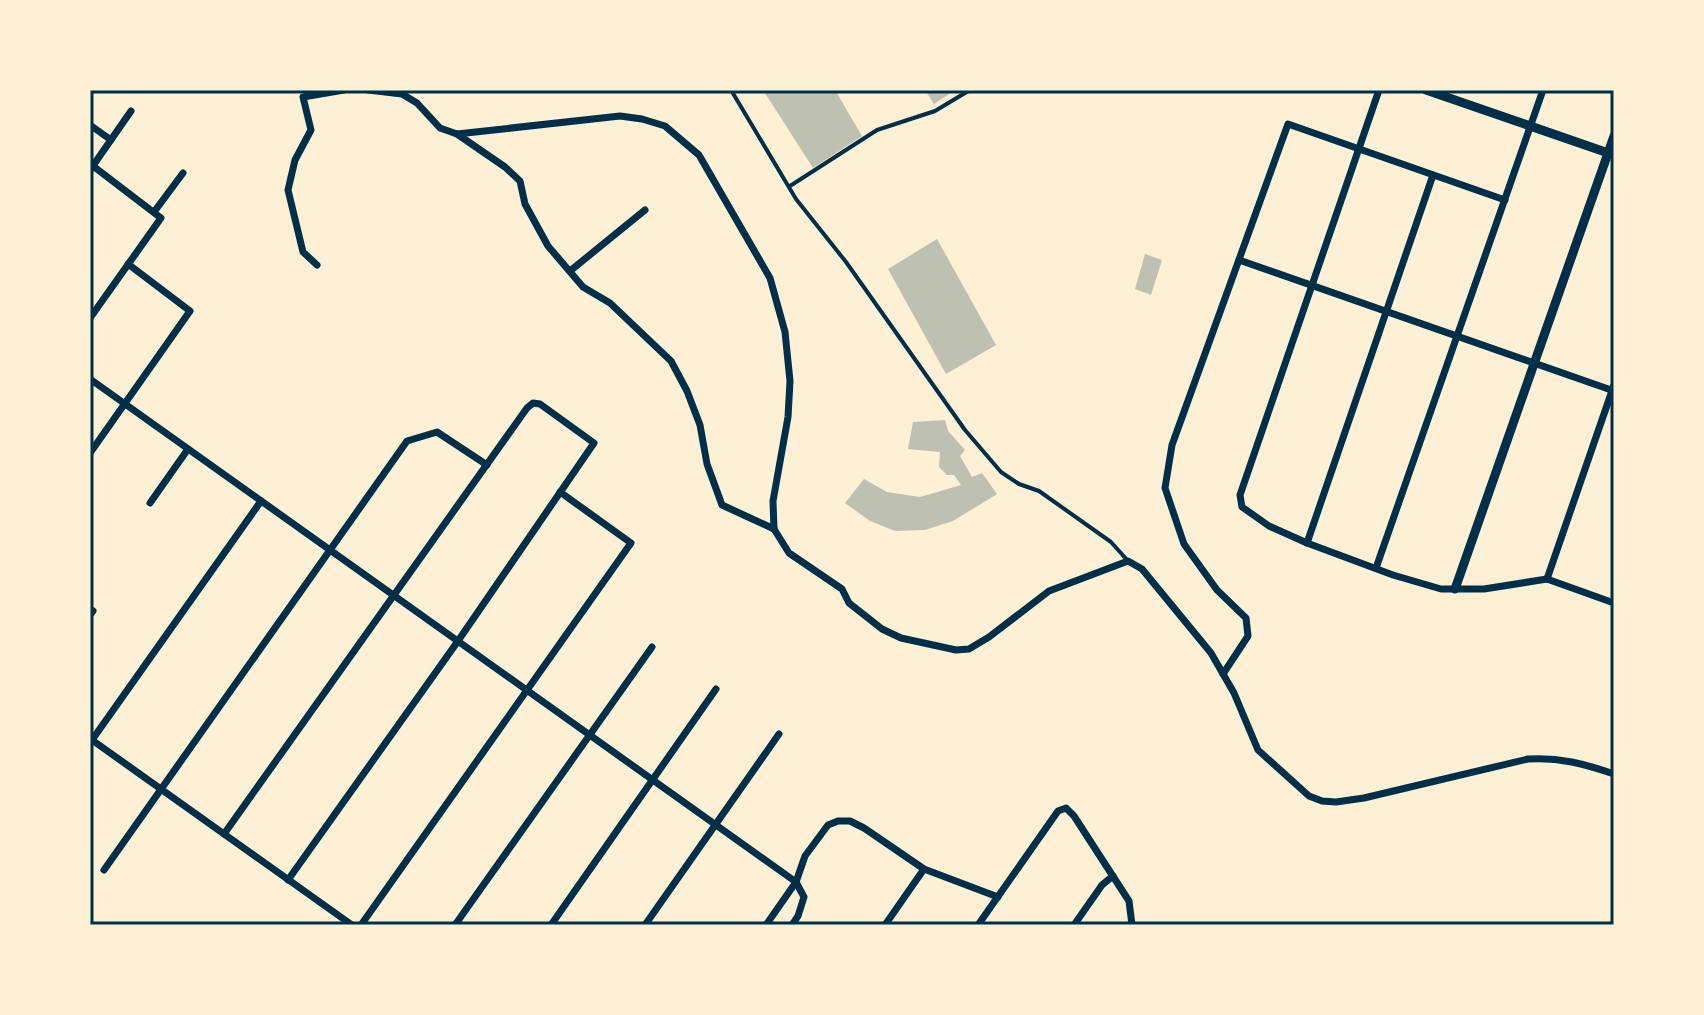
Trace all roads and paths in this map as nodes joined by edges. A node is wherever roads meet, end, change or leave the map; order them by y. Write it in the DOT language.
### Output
graph roads {
  1 [pos="344,90"];
  2 [pos="368,90"];
  3 [pos="731,90"];
  4 [pos="970,90"];
  5 [pos="1379,90"];
  6 [pos="1426,90"];
  7 [pos="1464,90"];
  8 [pos="1543,90"];
  9 [pos="1460,102"];
  10 [pos="131,111"];
  11 [pos="90,125"];
  12 [pos="1531,126"];
  13 [pos="457,134"];
  14 [pos="1614,136"];
  15 [pos="111,140"];
  16 [pos="1359,149"];
  17 [pos="1611,154"];
  18 [pos="91,168"];
  19 [pos="183,173"];
  20 [pos="1433,175"];
  21 [pos="789,187"];
  22 [pos="1505,200"];
  23 [pos="645,210"];
  24 [pos="154,212"];
  25 [pos="1239,260"];
  26 [pos="128,264"];
  27 [pos="317,265"];
  28 [pos="570,271"];
  29 [pos="1312,287"];
  30 [pos="1386,313"];
  31 [pos="90,318"];
  32 [pos="1457,337"];
  33 [pos="1535,364"];
  34 [pos="90,379"];
  35 [pos="1613,389"];
  36 [pos="124,403"];
  37 [pos="188,449"];
  38 [pos="90,453"];
  39 [pos="487,465"];
  40 [pos="560,492"];
  41 [pos="261,501"];
  42 [pos="150,503"];
  43 [pos="774,529"];
  44 [pos="1307,543"];
  45 [pos="331,550"];
  46 [pos="1128,561"];
  47 [pos="1376,568"];
  48 [pos="1547,579"];
  49 [pos="1455,589"];
  50 [pos="395,595"];
  51 [pos="1614,603"];
  52 [pos="458,641"];
  53 [pos="652,647"];
  54 [pos="1223,674"];
  55 [pos="527,689"];
  56 [pos="716,689"];
  57 [pos="590,734"];
  58 [pos="779,734"];
  59 [pos="91,741"];
  60 [pos="1614,774"];
  61 [pos="654,780"];
  62 [pos="161,789"];
  63 [pos="716,824"];
  64 [pos="224,834"];
  65 [pos="924,869"];
  66 [pos="104,870"];
  67 [pos="1113,876"];
  68 [pos="288,880"];
  69 [pos="796,882"];
  70 [pos="998,897"];
  71 [pos="352,925"];
  72 [pos="361,925"];
  73 [pos="455,925"];
  74 [pos="551,925"];
  75 [pos="645,925"];
  76 [pos="766,925"];
  77 [pos="792,925"];
  78 [pos="885,925"];
  79 [pos="978,925"];
  80 [pos="1074,925"];
  81 [pos="1132,925"];
  1 -- 27 [label="street"];
  2 -- 13 [label="street"];
  3 -- 21 [label="lane"];
  4 -- 21 [label="lane"];
  5 -- 16 [label="street"];
  6 -- 9 [label="street"];
  7 -- 9 [label="street"];
  8 -- 12 [label="street"];
  9 -- 12 [label="street"];
  10 -- 15 [label="street"];
  11 -- 15 [label="street"];
  12 -- 17 [label="street"];
  12 -- 22 [label="street"];
  13 -- 28 [label="street"];
  13 -- 43 [label="street"];
  14 -- 17 [label="street"];
  15 -- 18 [label="street"];
  16 -- 20 [label="street"];
  16 -- 25 [label="street"];
  16 -- 29 [label="street"];
  17 -- 33 [label="street"];
  18 -- 24 [label="street"];
  19 -- 24 [label="street"];
  20 -- 22 [label="street"];
  20 -- 30 [label="street"];
  21 -- 46 [label="lane"];
  22 -- 32 [label="street"];
  23 -- 28 [label="street"];
  24 -- 26 [label="street"];
  25 -- 29 [label="street"];
  25 -- 54 [label="street"];
  26 -- 31 [label="street"];
  26 -- 36 [label="street"];
  28 -- 43 [label="street"];
  29 -- 30 [label="street"];
  29 -- 44 [label="street"];
  30 -- 32 [label="street"];
  30 -- 44 [label="street"];
  32 -- 33 [label="street"];
  32 -- 47 [label="street"];
  33 -- 35 [label="street"];
  33 -- 49 [label="street"];
  34 -- 36 [label="street"];
  35 -- 48 [label="street"];
  36 -- 37 [label="street"];
  36 -- 38 [label="street"];
  37 -- 41 [label="street"];
  37 -- 42 [label="street"];
  39 -- 40 [label="street"];
  39 -- 45 [label="street"];
  39 -- 50 [label="street"];
  40 -- 52 [label="street"];
  40 -- 55 [label="street"];
  41 -- 45 [label="street"];
  41 -- 59 [label="street"];
  43 -- 46 [label="street"];
  44 -- 47 [label="street"];
  45 -- 50 [label="street"];
  45 -- 62 [label="street"];
  46 -- 54 [label="street"];
  47 -- 49 [label="street"];
  48 -- 49 [label="street"];
  48 -- 51 [label="street"];
  50 -- 52 [label="street"];
  50 -- 64 [label="street"];
  52 -- 55 [label="street"];
  52 -- 68 [label="street"];
  53 -- 57 [label="street"];
  54 -- 60 [label="street"];
  55 -- 57 [label="street"];
  55 -- 72 [label="street"];
  56 -- 61 [label="street"];
  57 -- 61 [label="street"];
  57 -- 73 [label="street"];
  58 -- 63 [label="street"];
  59 -- 62 [label="street"];
  61 -- 63 [label="street"];
  61 -- 74 [label="street"];
  62 -- 64 [label="street"];
  62 -- 66 [label="street"];
  63 -- 69 [label="street"];
  63 -- 75 [label="street"];
  64 -- 68 [label="street"];
  65 -- 69 [label="street"];
  65 -- 70 [label="street"];
  65 -- 78 [label="street"];
  67 -- 70 [label="street"];
  67 -- 80 [label="street"];
  67 -- 81 [label="street"];
  68 -- 71 [label="street"];
  69 -- 76 [label="street"];
  69 -- 77 [label="street"];
  70 -- 79 [label="street"];
}
